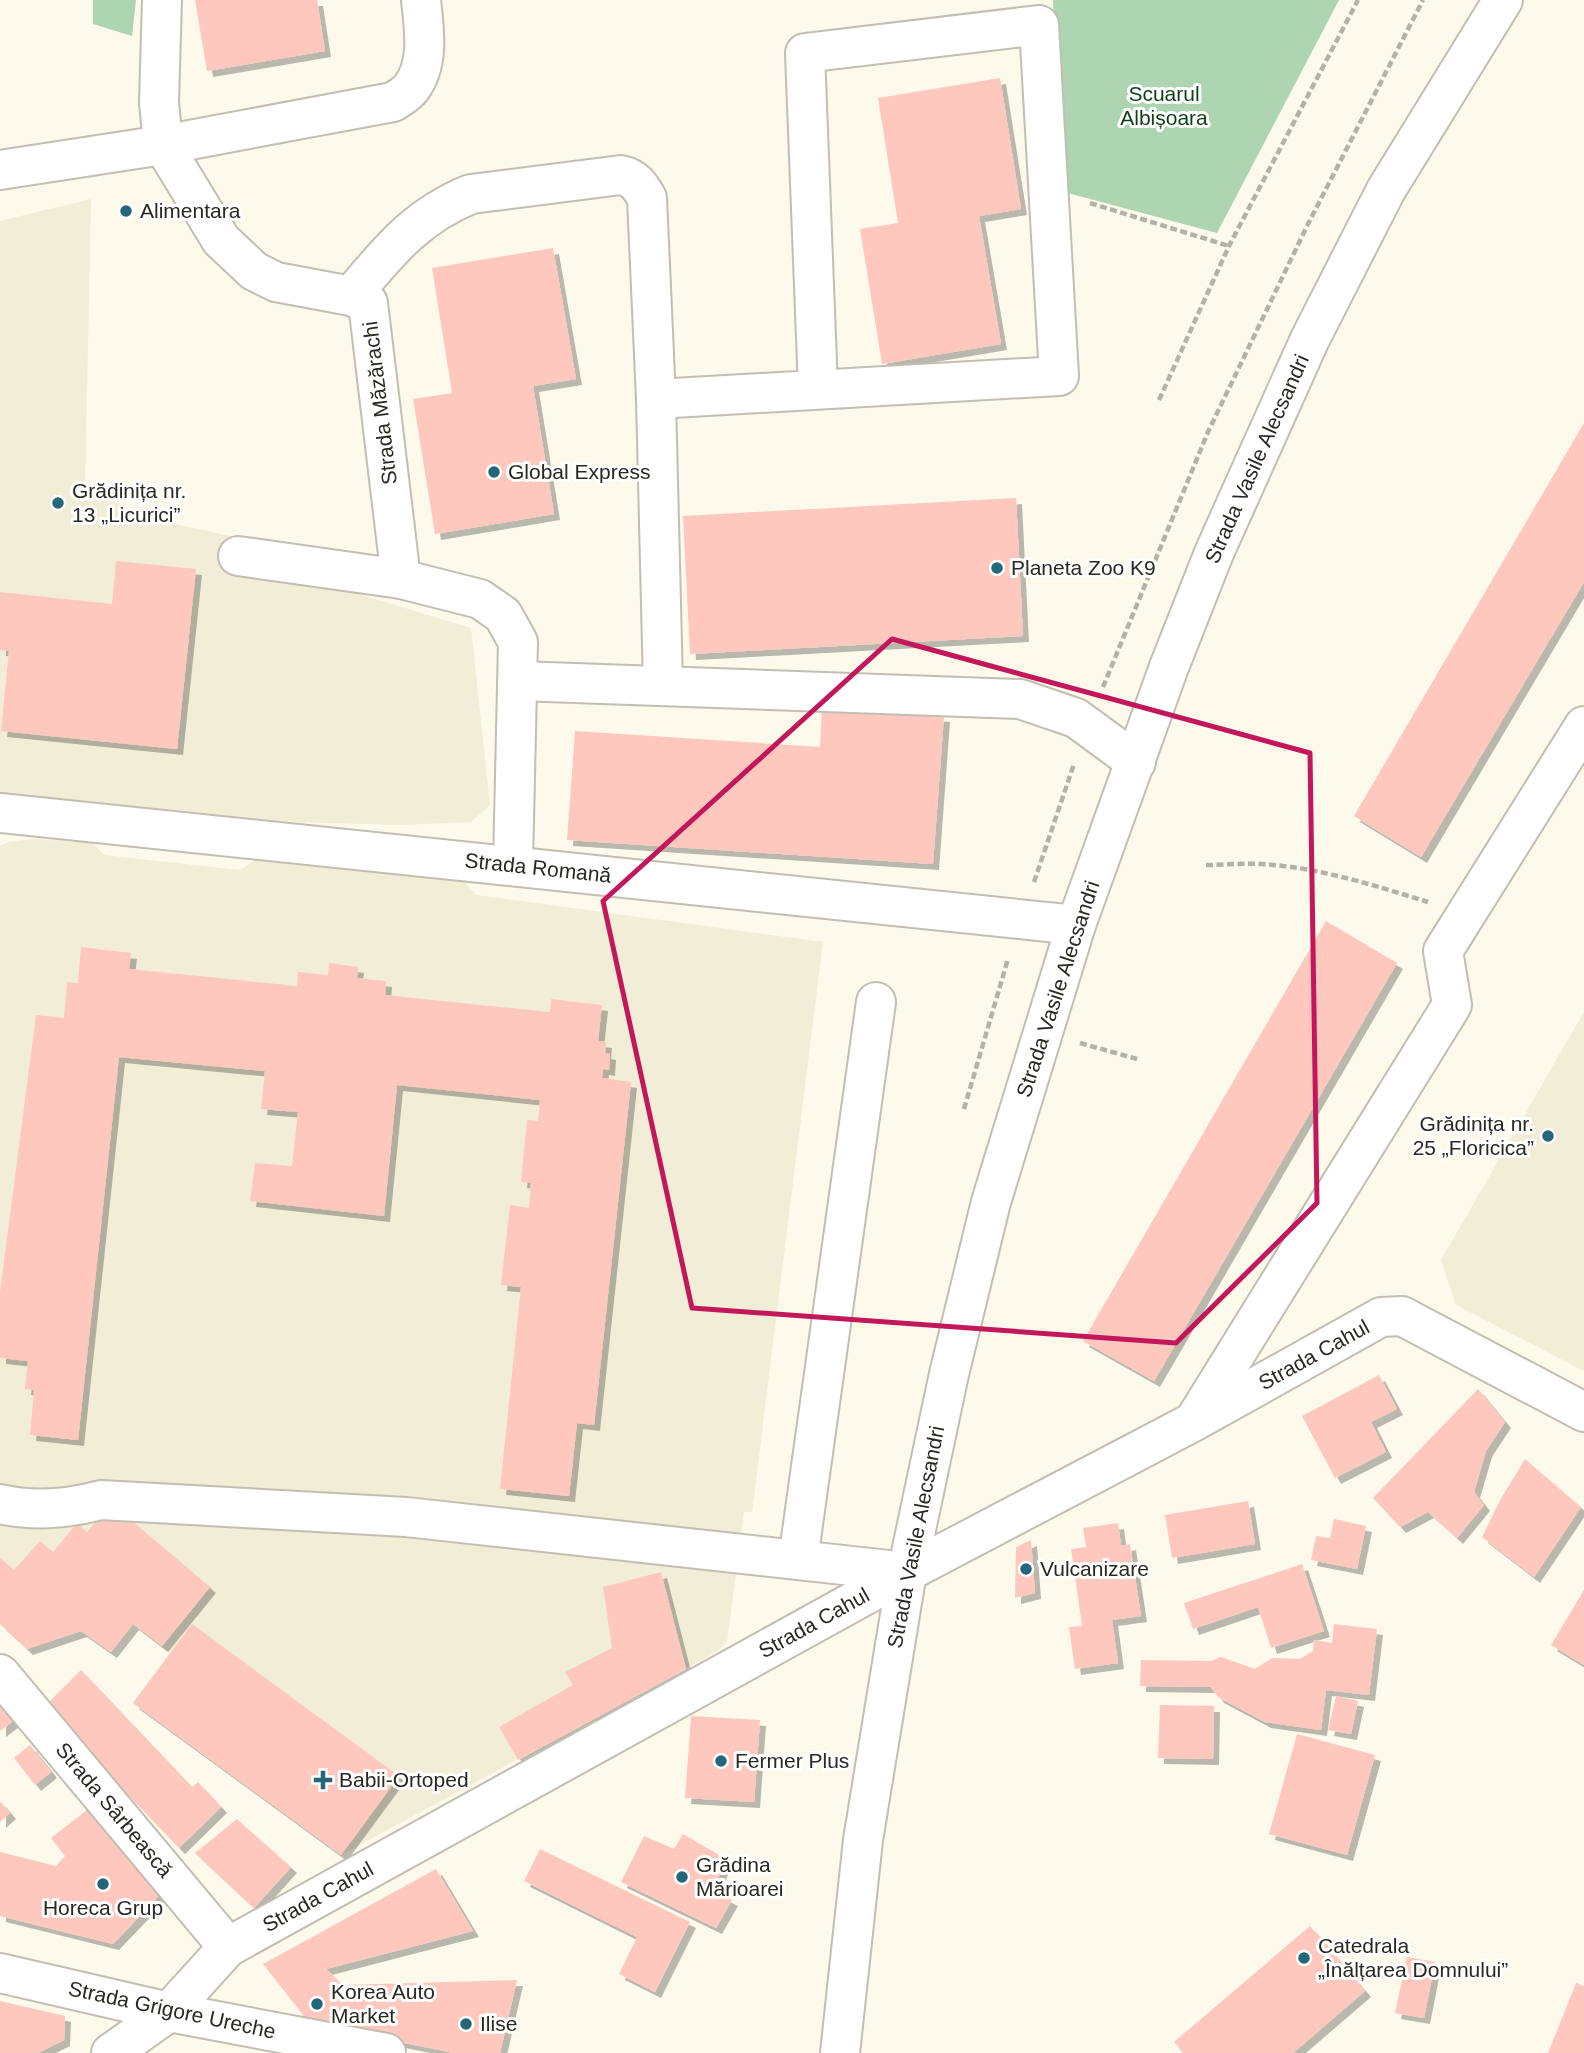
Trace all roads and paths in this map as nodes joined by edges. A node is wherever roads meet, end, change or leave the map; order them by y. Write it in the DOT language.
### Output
graph roads {
  1 [pos="162,0"];
  2 [pos="421,0"];
  3 [pos="1358,0"];
  4 [pos="1503,0"];
  5 [pos="163,145"];
  6 [pos="0,170"];
  7 [pos="1049,205"];
  8 [pos="1229,246"];
  9 [pos="351,296"];
  10 [pos="818,389"];
  11 [pos="656,399"];
  12 [pos="1159,400"];
  13 [pos="238,556"];
  14 [pos="401,579"];
  15 [pos="519,681"];
  16 [pos="663,686"];
  17 [pos="1584,726"];
  18 [pos="1136,762"];
  19 [pos="0,813"];
  20 [pos="513,865"];
  21 [pos="1206,865"];
  22 [pos="1463,919"];
  23 [pos="1076,925"];
  24 [pos="876,1002"];
  25 [pos="1584,1412"];
  26 [pos="1193,1422"];
  27 [pos="0,1504"];
  28 [pos="798,1560"];
  29 [pos="907,1572"];
  30 [pos="0,1674"];
  31 [pos="228,1947"];
  32 [pos="0,1973"];
  33 [pos="169,2012"];
  34 [pos="111,2053"];
  35 [pos="386,2053"];
  36 [pos="841,2053"];
  1 -- 5 [label="street"];
  2 -- 5 [label="street"];
  3 -- 8 [label="path"];
  4 -- 18 [label="street, Strada Vasile Alecsandri"];
  5 -- 6 [label="street"];
  5 -- 9 [label="street, Strada Măzărachi"];
  7 -- 8 [label="path"];
  7 -- 10 [label="street"];
  7 -- 10 [label="street"];
  8 -- 12 [label="path"];
  9 -- 11 [label="street"];
  9 -- 14 [label="street, Strada Măzărachi"];
  10 -- 11 [label="street"];
  11 -- 16 [label="street"];
  13 -- 14 [label="street"];
  14 -- 15 [label="street"];
  15 -- 16 [label="street"];
  15 -- 20 [label="street"];
  16 -- 18 [label="street"];
  17 -- 22 [label="street"];
  18 -- 23 [label="street, Strada Vasile Alecsandri"];
  19 -- 20 [label="street, Strada Romană"];
  20 -- 23 [label="street, Strada Romană"];
  21 -- 22 [label="path"];
  22 -- 26 [label="street"];
  23 -- 29 [label="street, Strada Vasile Alecsandri"];
  24 -- 28 [label="street"];
  25 -- 26 [label="street, Strada Cahul"];
  26 -- 29 [label="street, Strada Cahul"];
  27 -- 28 [label="street"];
  28 -- 29 [label="street"];
  29 -- 31 [label="street, Strada Cahul"];
  29 -- 36 [label="street, Strada Vasile Alecsandri"];
  30 -- 31 [label="street, Strada Sârbească"];
  31 -- 33 [label="street, Strada Cahul"];
  32 -- 33 [label="street, Strada Grigore Ureche"];
  33 -- 34 [label="street, Strada Cahul"];
  33 -- 35 [label="street, Strada Grigore Ureche"];
}
